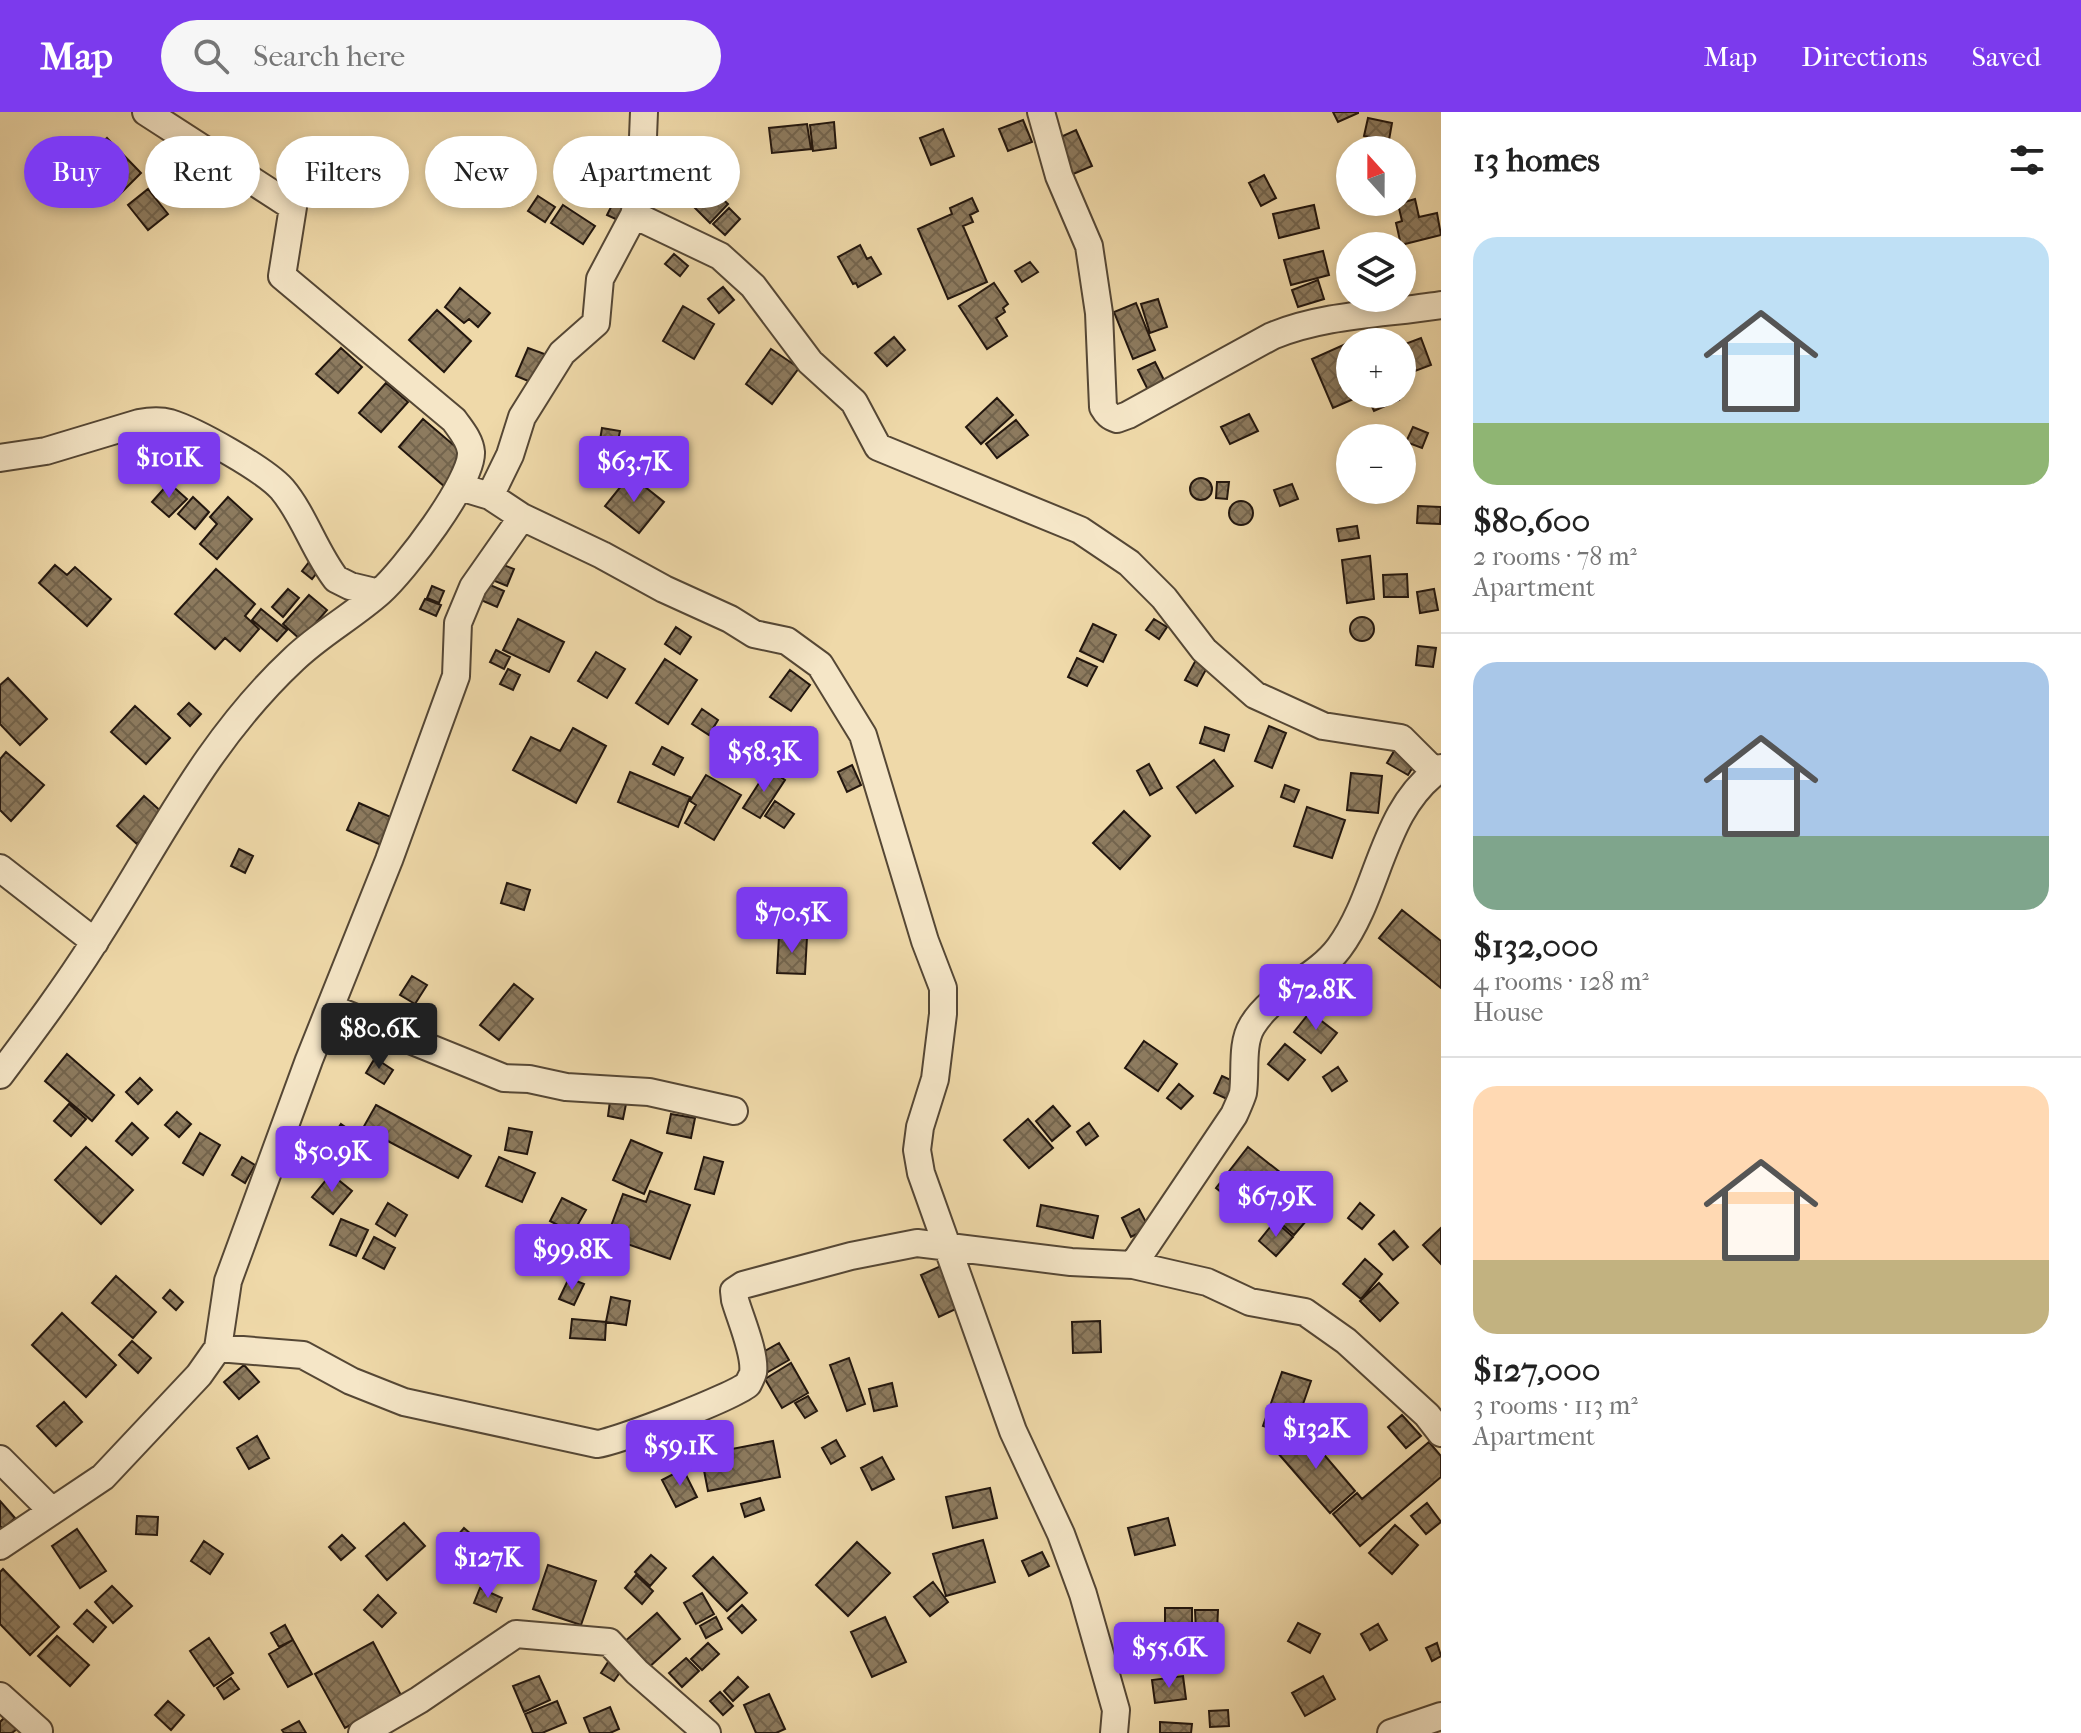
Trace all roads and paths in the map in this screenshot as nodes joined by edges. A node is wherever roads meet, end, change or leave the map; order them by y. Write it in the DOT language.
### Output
graph roads {
  1 [pos="146,112"];
  2 [pos="644,112"];
  3 [pos="1041,112"];
  4 [pos="634,215"];
  5 [pos="1441,305"];
  6 [pos="0,458"];
  7 [pos="460,487"];
  8 [pos="490,496"];
  9 [pos="522,517"];
  10 [pos="379,593"];
  11 [pos="1438,770"];
  12 [pos="0,868"];
  13 [pos="95,942"];
  14 [pos="331,1008"];
  15 [pos="0,1075"];
  16 [pos="734,1111"];
  17 [pos="949,1246"];
  18 [pos="1133,1265"];
  19 [pos="218,1348"];
  20 [pos="1441,1433"];
  21 [pos="0,1459"];
  22 [pos="51,1510"];
  23 [pos="0,1546"];
  24 [pos="0,1696"];
  25 [pos="1441,1716"];
  26 [pos="39,1732"];
  27 [pos="362,1733"];
  28 [pos="707,1733"];
  29 [pos="1114,1733"];
  30 [pos="1391,1733"];
  1 -- 7 [label="street"];
  2 -- 4 [label="street"];
  3 -- 5 [label="street"];
  4 -- 8 [label="street"];
  4 -- 11 [label="street"];
  6 -- 10 [label="street"];
  7 -- 8 [label="street"];
  7 -- 10 [label="street"];
  8 -- 9 [label="street"];
  9 -- 14 [label="street"];
  9 -- 17 [label="street"];
  10 -- 13 [label="street"];
  11 -- 18 [label="street"];
  12 -- 13 [label="street"];
  13 -- 15 [label="street"];
  14 -- 16 [label="street"];
  14 -- 19 [label="street"];
  17 -- 18 [label="street"];
  17 -- 19 [label="street"];
  17 -- 29 [label="street"];
  18 -- 20 [label="street"];
  19 -- 22 [label="street"];
  21 -- 22 [label="street"];
  22 -- 23 [label="street"];
  24 -- 26 [label="street"];
  25 -- 30 [label="street"];
  27 -- 28 [label="street"];
}
